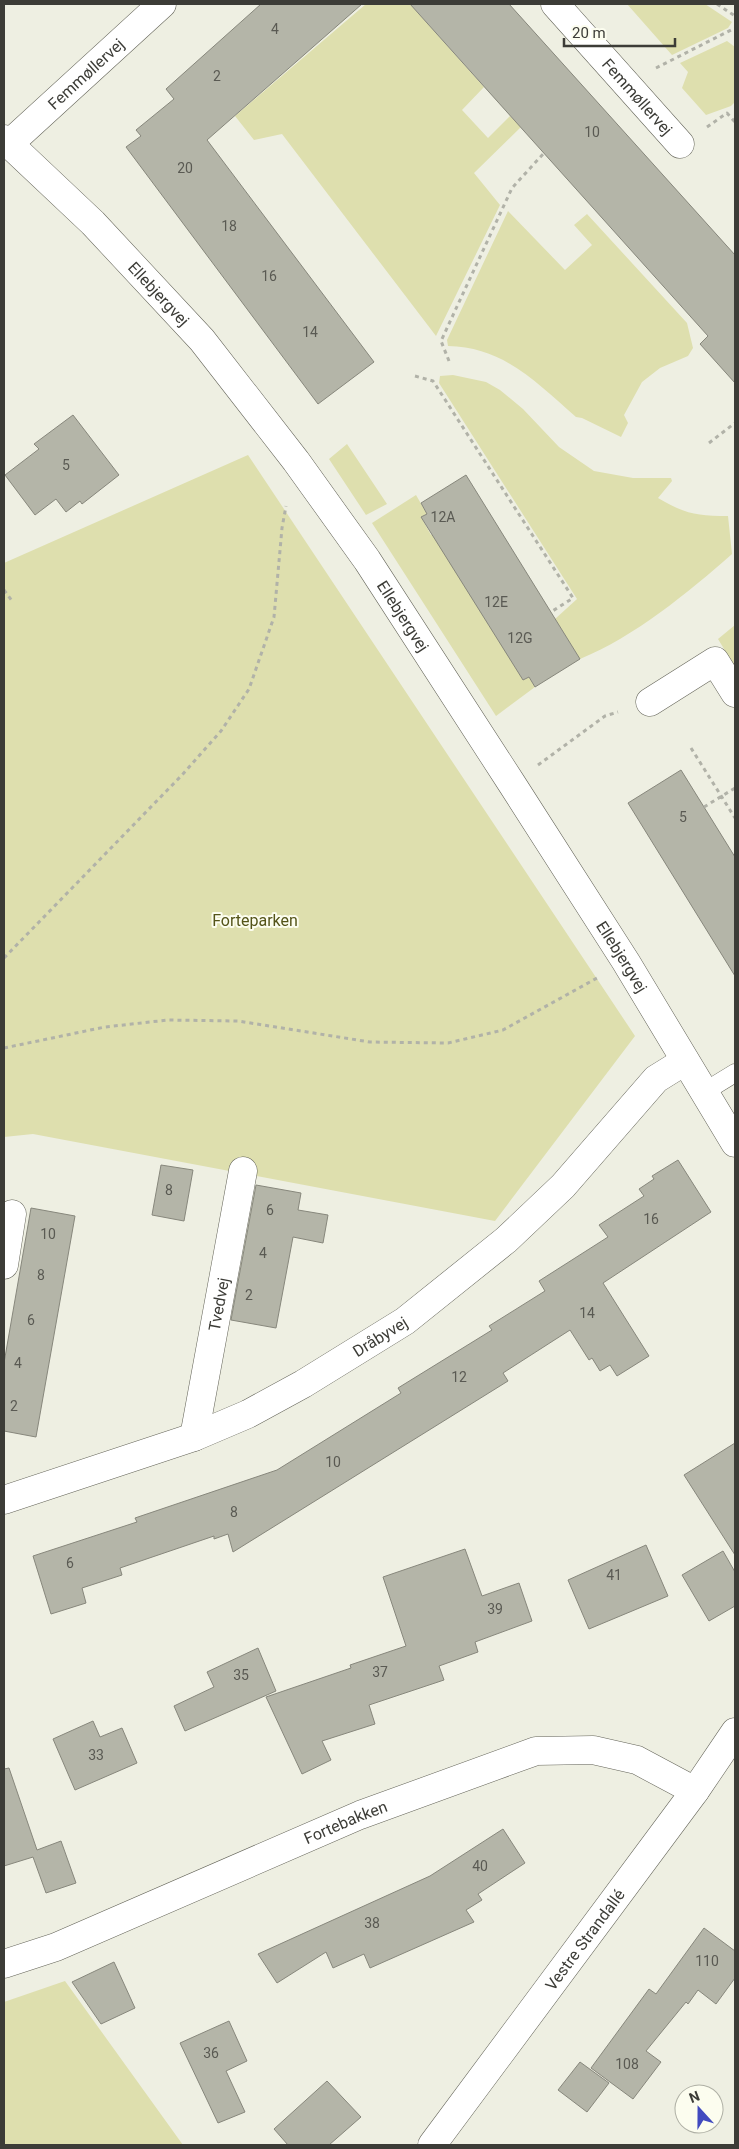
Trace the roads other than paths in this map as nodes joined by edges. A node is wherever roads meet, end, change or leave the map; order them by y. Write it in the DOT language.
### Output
graph roads {
  1 [pos="162,4"];
  2 [pos="555,4"];
  3 [pos="6,142"];
  4 [pos="680,144"];
  5 [pos="735,693"];
  6 [pos="650,702"];
  7 [pos="685,1061"];
  8 [pos="735,1073"];
  9 [pos="704,1092"];
  10 [pos="735,1143"];
  11 [pos="243,1171"];
  12 [pos="12,1214"];
  13 [pos="4,1265"];
  14 [pos="194,1437"];
  15 [pos="4,1500"];
  16 [pos="735,1732"];
  17 [pos="694,1791"];
  18 [pos="4,1964"];
  19 [pos="432,2145"];
  1 -- 3 [label="street, Femmøllervej"];
  2 -- 4 [label="street, Femmøllervej"];
  3 -- 7 [label="street, Ellebjergvej"];
  5 -- 6 [label="street"];
  7 -- 9 [label="street, Ellebjergvej"];
  7 -- 14 [label="street, Dråbyvej"];
  8 -- 9 [label="lane"];
  9 -- 10 [label="street, Ellebjergvej"];
  11 -- 14 [label="street, Tvedvej"];
  12 -- 13 [label="street"];
  14 -- 15 [label="street, Dråbyvej"];
  16 -- 17 [label="street, Vestre Strandallé"];
  17 -- 18 [label="street, Fortebakken"];
  17 -- 19 [label="street, Vestre Strandallé"];
}
